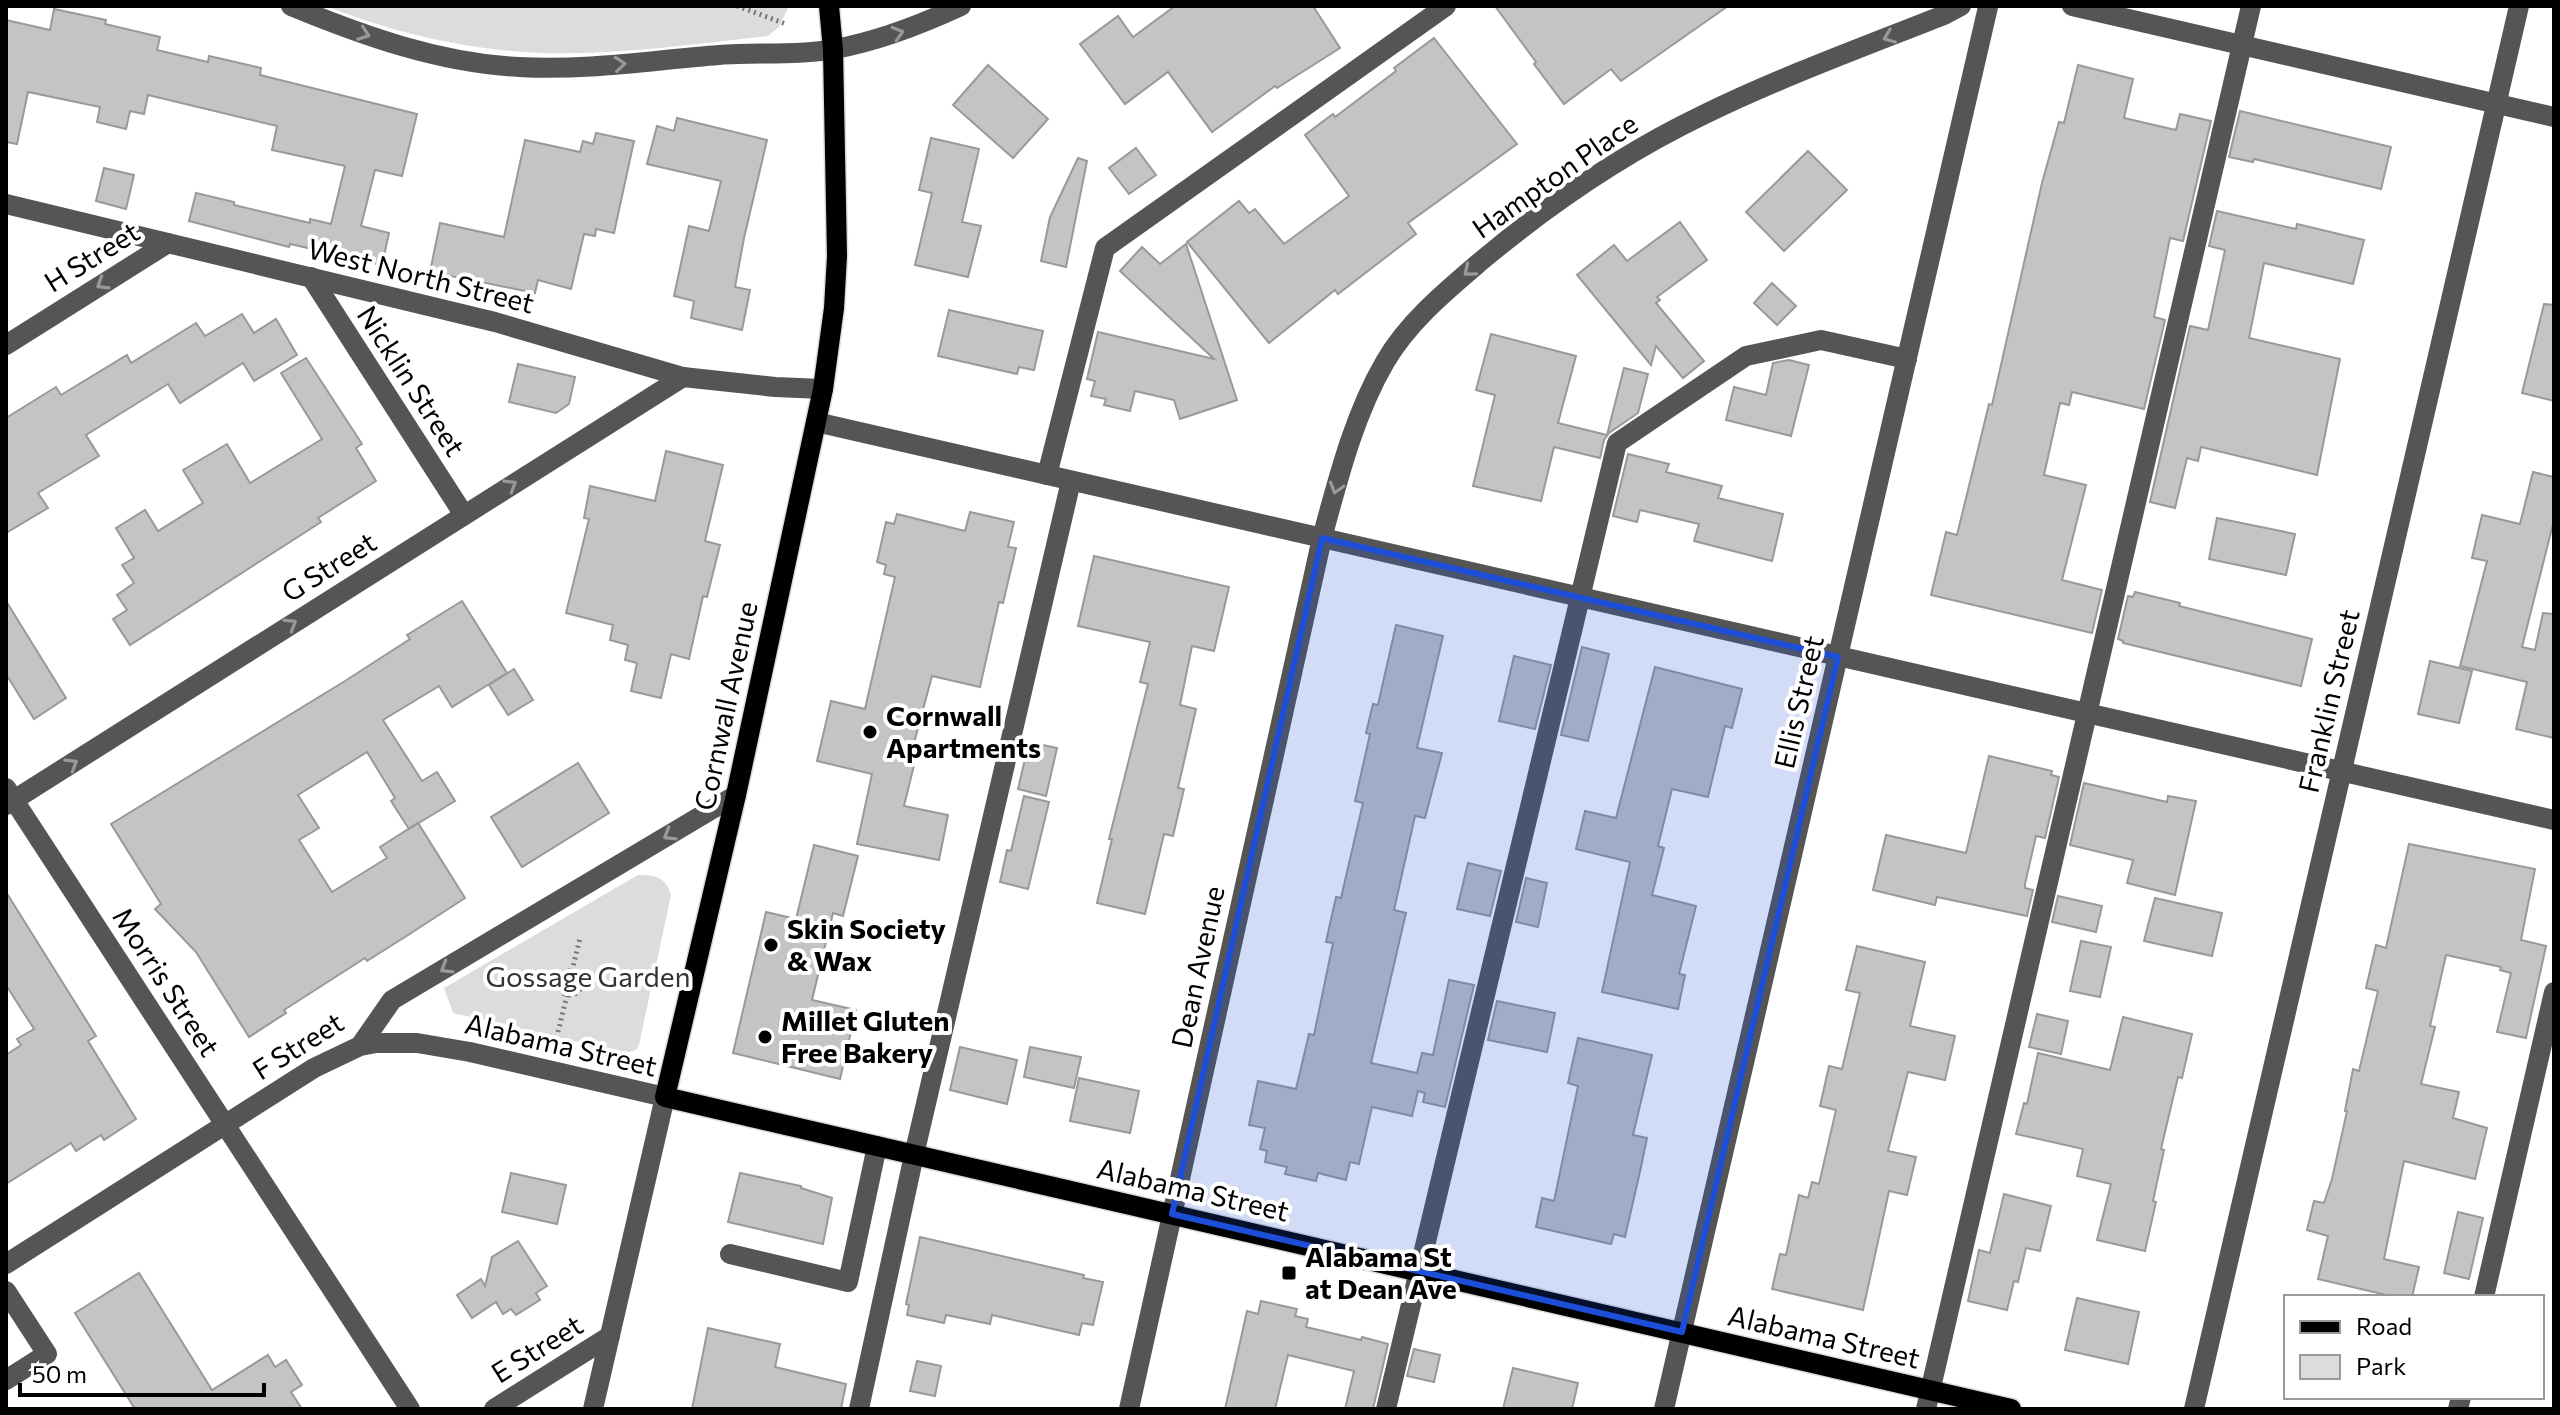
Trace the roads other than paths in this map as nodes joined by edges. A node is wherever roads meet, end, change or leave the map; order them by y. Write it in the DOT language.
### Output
graph roads {
  1 [pos="291,6"];
  2 [pos="829,6"];
  3 [pos="961,6"];
  4 [pos="1446,6"];
  5 [pos="1961,6"];
  6 [pos="1988,6"];
  7 [pos="2072,6"];
  8 [pos="2251,6"];
  9 [pos="2519,6"];
  10 [pos="2242,45"];
  11 [pos="833,50"];
  12 [pos="2497,104"];
  13 [pos="2554,117"];
  14 [pos="6,204"];
  15 [pos="168,243"];
  16 [pos="311,277"];
  17 [pos="6,345"];
  18 [pos="1907,359"];
  19 [pos="683,377"];
  20 [pos="823,389"];
  21 [pos="816,422"];
  22 [pos="1047,475"];
  23 [pos="1071,481"];
  24 [pos="464,515"];
  25 [pos="1322,538"];
  26 [pos="1581,597"];
  27 [pos="1838,657"];
  28 [pos="2087,714"];
  29 [pos="2342,772"];
  30 [pos="736,795"];
  31 [pos="9,798"];
  32 [pos="2554,820"];
  33 [pos="2554,992"];
  34 [pos="360,1046"];
  35 [pos="665,1097"];
  36 [pos="225,1125"];
  37 [pos="877,1146"];
  38 [pos="914,1155"];
  39 [pos="1172,1214"];
  40 [pos="730,1254"];
  41 [pos="6,1264"];
  42 [pos="1420,1272"];
  43 [pos="6,1291"];
  44 [pos="2484,1295"];
  45 [pos="1682,1332"];
  46 [pos="610,1336"];
  47 [pos="6,1380"];
  48 [pos="1928,1400"];
  49 [pos="410,1409"];
  50 [pos="494,1409"];
  51 [pos="593,1409"];
  52 [pos="859,1409"];
  53 [pos="1129,1409"];
  54 [pos="1386,1409"];
  55 [pos="1664,1409"];
  56 [pos="2011,1409"];
  57 [pos="2194,1409"];
  1 -- 11 [label="street, one-way"];
  2 -- 11 [label="main road, Cornwall Avenue"];
  11 -- 3 [label="street, one-way"];
  4 -- 22 [label="street"];
  5 -- 25 [label="street, Hampton Place, one-way"];
  6 -- 18 [label="street, Ellis Street"];
  7 -- 10 [label="street"];
  8 -- 10 [label="street"];
  9 -- 12 [label="street, Franklin Street"];
  10 -- 12 [label="street"];
  10 -- 28 [label="street"];
  11 -- 20 [label="main road, Cornwall Avenue"];
  12 -- 13 [label="street"];
  12 -- 29 [label="street, Franklin Street"];
  14 -- 15 [label="street, West North Street"];
  15 -- 16 [label="street, West North Street"];
  15 -- 17 [label="street, H Street, one-way"];
  16 -- 19 [label="street, West North Street"];
  16 -- 24 [label="street, Nicklin Street"];
  18 -- 26 [label="street"];
  18 -- 27 [label="street, Ellis Street"];
  19 -- 20 [label="street, West North Street"];
  24 -- 19 [label="street, G Street, one-way"];
  20 -- 21 [label="main road, Cornwall Avenue"];
  21 -- 22 [label="street"];
  21 -- 30 [label="main road, Cornwall Avenue"];
  22 -- 23 [label="street"];
  23 -- 25 [label="street"];
  23 -- 38 [label="street"];
  31 -- 24 [label="street, G Street, one-way"];
  25 -- 26 [label="street"];
  25 -- 39 [label="street, Dean Avenue"];
  26 -- 27 [label="street"];
  26 -- 42 [label="street"];
  27 -- 28 [label="street"];
  27 -- 45 [label="street, Ellis Street"];
  28 -- 29 [label="street"];
  28 -- 48 [label="street"];
  29 -- 32 [label="street"];
  29 -- 57 [label="street, Franklin Street"];
  30 -- 34 [label="street, F Street, one-way"];
  30 -- 35 [label="main road, Cornwall Avenue"];
  31 -- 36 [label="street, Morris Street"];
  33 -- 44 [label="street"];
  34 -- 35 [label="street, Alabama Street"];
  34 -- 36 [label="street, F Street"];
  35 -- 37 [label="main road, Alabama Street"];
  35 -- 46 [label="street, Cornwall Avenue"];
  36 -- 41 [label="street, F Street"];
  36 -- 49 [label="street, Morris Street"];
  37 -- 38 [label="main road, Alabama Street"];
  37 -- 40 [label="street"];
  38 -- 39 [label="main road, Alabama Street"];
  38 -- 52 [label="street"];
  39 -- 42 [label="main road, Alabama Street"];
  39 -- 53 [label="street, Dean Avenue"];
  42 -- 45 [label="main road, Alabama Street"];
  42 -- 54 [label="street"];
  43 -- 47 [label="street"];
  45 -- 48 [label="main road, Alabama Street"];
  45 -- 55 [label="street, Ellis Street"];
  46 -- 50 [label="street, E Street"];
  46 -- 51 [label="street, Cornwall Avenue"];
  48 -- 56 [label="main road, Alabama Street"];
}
